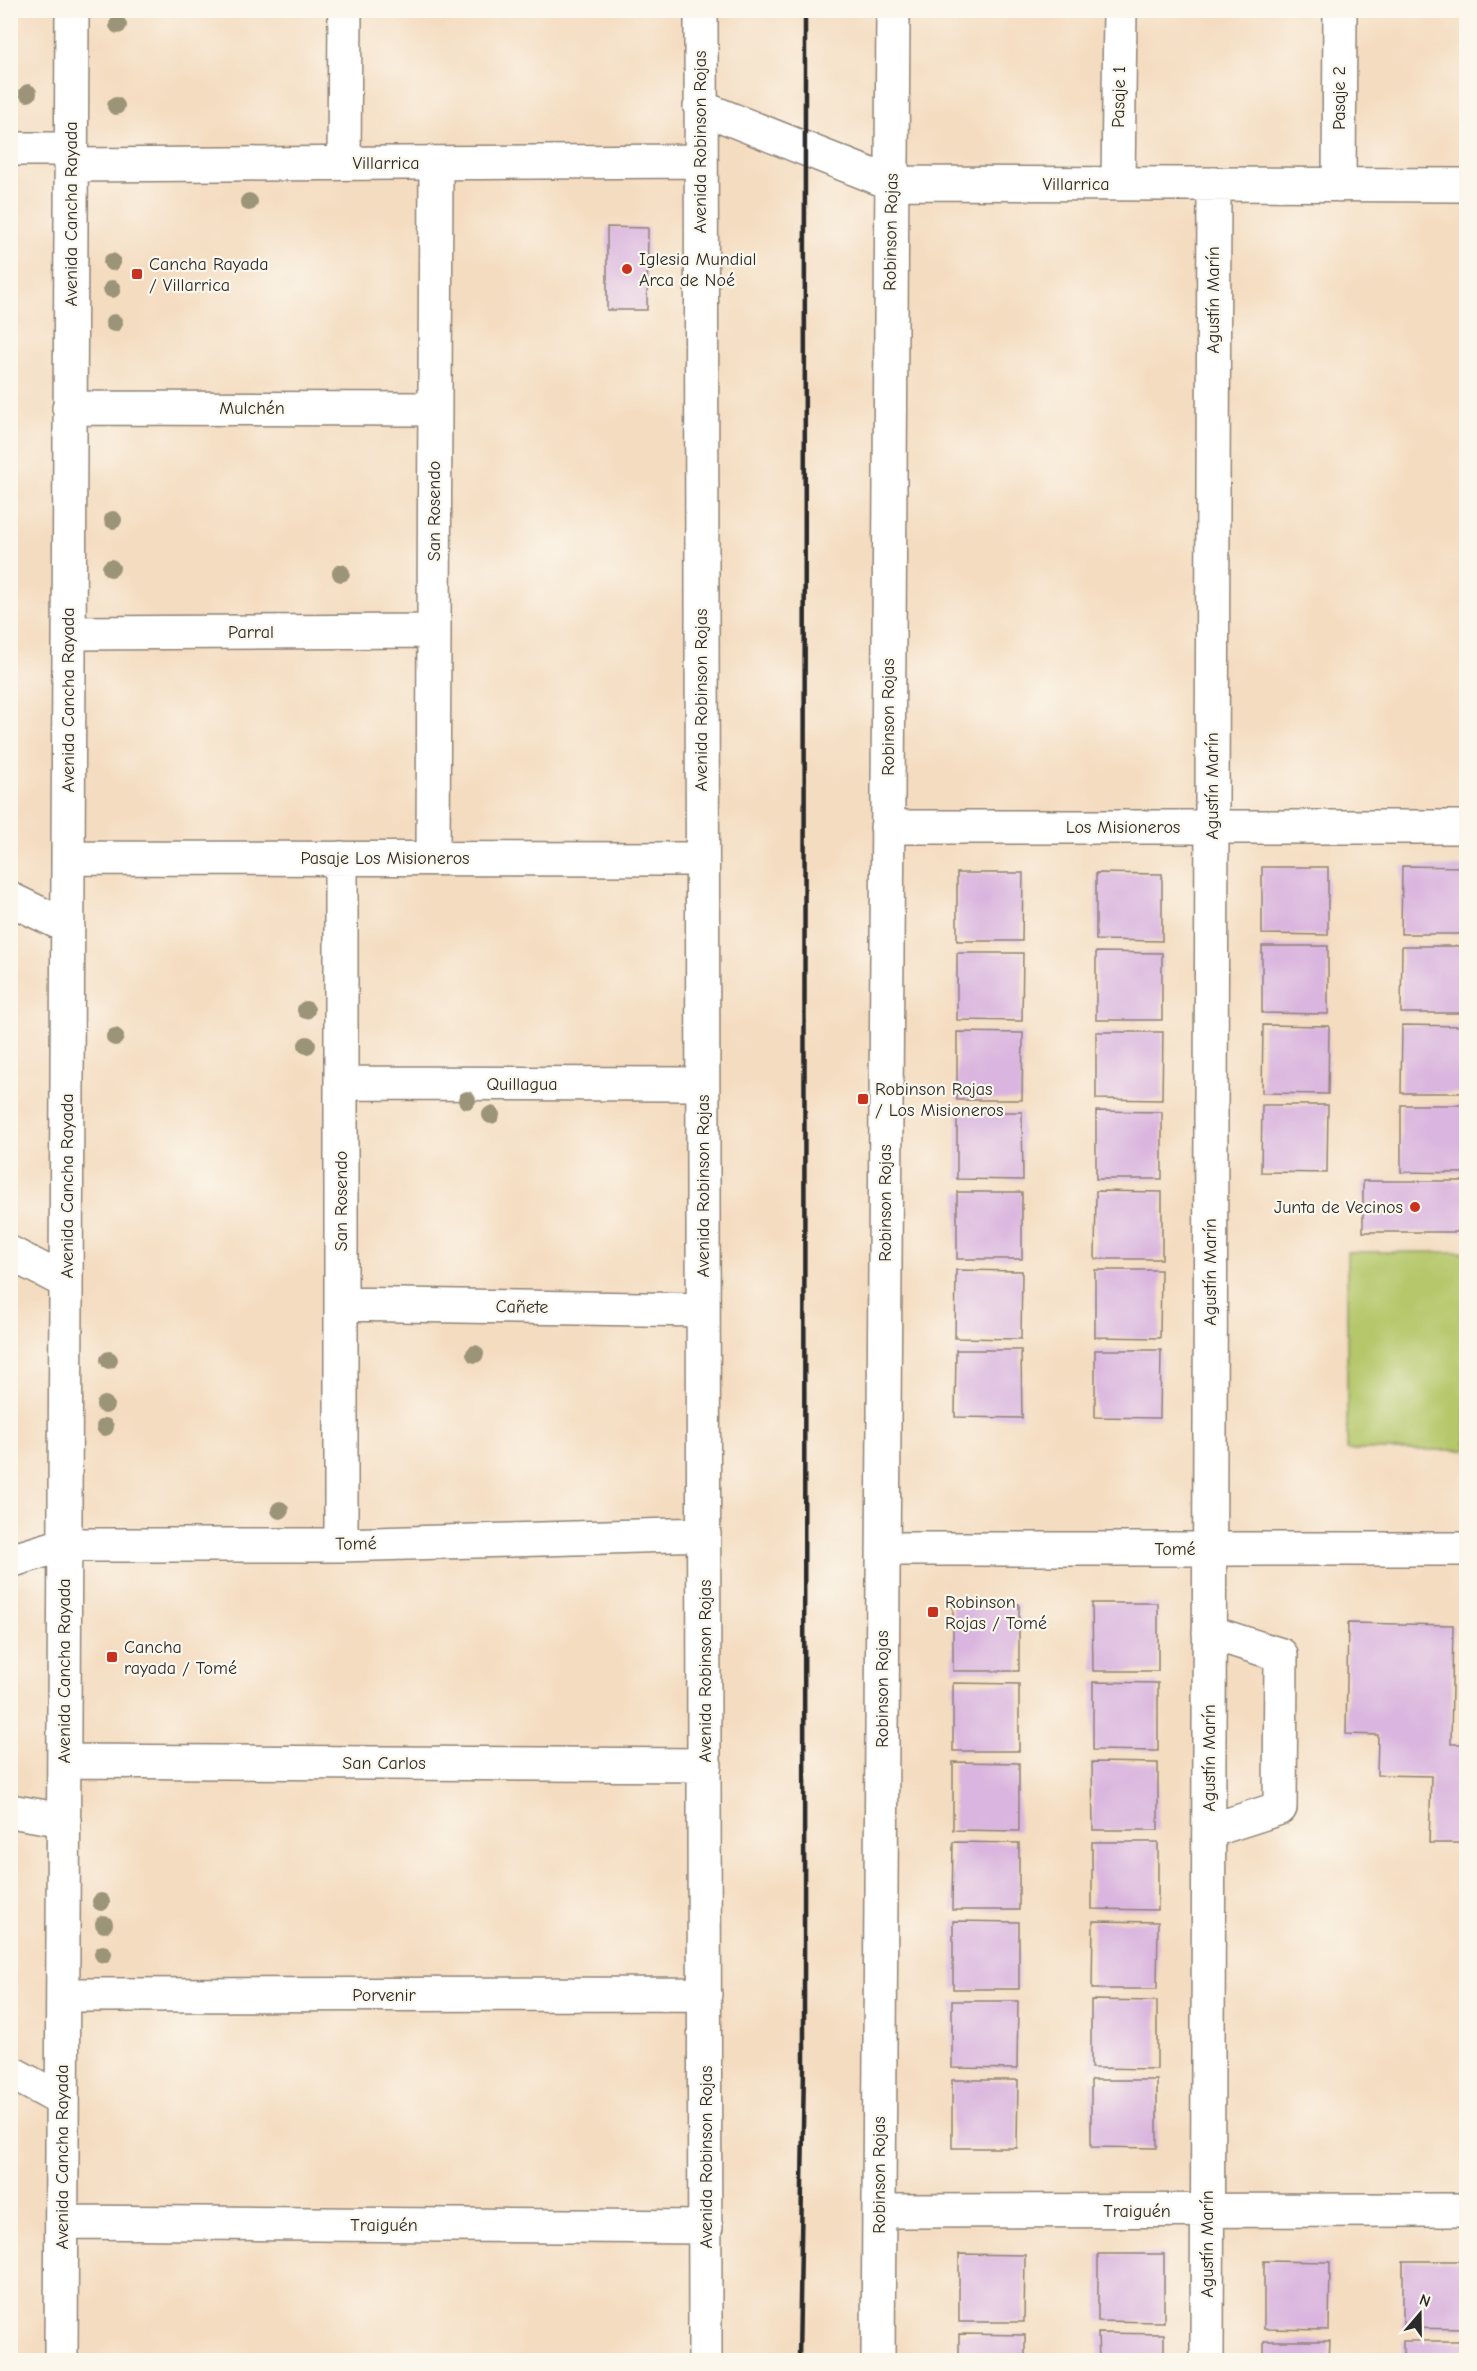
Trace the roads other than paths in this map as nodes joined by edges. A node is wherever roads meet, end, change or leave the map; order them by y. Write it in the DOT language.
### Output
graph roads {
  1 [pos="72,10"];
  2 [pos="345,10"];
  3 [pos="701,10"];
  4 [pos="893,10"];
  5 [pos="1120,10"];
  6 [pos="1340,10"];
  7 [pos="700,107"];
  8 [pos="10,149"];
  9 [pos="71,157"];
  10 [pos="700,161"];
  11 [pos="344,163"];
  12 [pos="436,163"];
  13 [pos="891,183"];
  14 [pos="1119,184"];
  15 [pos="1214,184"];
  16 [pos="1339,185"];
  17 [pos="1467,185"];
  18 [pos="69,408"];
  19 [pos="435,409"];
  20 [pos="434,632"];
  21 [pos="69,633"];
  22 [pos="887,827"];
  23 [pos="1212,827"];
  24 [pos="1467,827"];
  25 [pos="68,858"];
  26 [pos="341,858"];
  27 [pos="433,858"];
  28 [pos="702,859"];
  29 [pos="10,899"];
  30 [pos="68,927"];
  31 [pos="341,1083"];
  32 [pos="702,1084"];
  33 [pos="13,1260"];
  34 [pos="66,1282"];
  35 [pos="341,1304"];
  36 [pos="703,1310"];
  37 [pos="704,1534"];
  38 [pos="63,1545"];
  39 [pos="341,1545"];
  40 [pos="883,1549"];
  41 [pos="1210,1549"];
  42 [pos="1467,1549"];
  43 [pos="10,1561"];
  44 [pos="1209,1632"];
  45 [pos="64,1761"];
  46 [pos="705,1765"];
  47 [pos="10,1811"];
  48 [pos="64,1820"];
  49 [pos="1209,1832"];
  50 [pos="705,1994"];
  51 [pos="63,1995"];
  52 [pos="10,2072"];
  53 [pos="62,2100"];
  54 [pos="1467,2210"];
  55 [pos="879,2211"];
  56 [pos="1207,2211"];
  57 [pos="62,2222"];
  58 [pos="706,2227"];
  59 [pos="61,2361"];
  60 [pos="705,2361"];
  61 [pos="878,2361"];
  62 [pos="1207,2361"];
  1 -- 9 [label="street, Avenida Cancha Rayada"];
  2 -- 11 [label="street"];
  3 -- 7 [label="street, Avenida Robinson Rojas"];
  4 -- 13 [label="street, Robinson Rojas"];
  5 -- 14 [label="street, Pasaje 1"];
  6 -- 16 [label="street, Pasaje 2"];
  7 -- 10 [label="street, Avenida Robinson Rojas"];
  7 -- 13 [label="street, Villarrica"];
  8 -- 9 [label="street, Villarrica"];
  9 -- 11 [label="street, Villarrica"];
  9 -- 18 [label="street, Avenida Cancha Rayada"];
  10 -- 12 [label="street, Villarrica"];
  10 -- 28 [label="street, Avenida Robinson Rojas"];
  11 -- 12 [label="street, Villarrica"];
  12 -- 19 [label="street, San Rosendo"];
  13 -- 14 [label="street, Villarrica"];
  13 -- 22 [label="street, Robinson Rojas"];
  14 -- 15 [label="street, Villarrica"];
  15 -- 16 [label="street, Villarrica"];
  15 -- 23 [label="street, Agustín Marín"];
  16 -- 17 [label="street, Villarrica"];
  18 -- 19 [label="street, Mulchén"];
  18 -- 21 [label="street, Avenida Cancha Rayada"];
  19 -- 20 [label="street, San Rosendo"];
  20 -- 21 [label="street, Parral"];
  20 -- 27 [label="street, San Rosendo"];
  21 -- 25 [label="street, Avenida Cancha Rayada"];
  22 -- 23 [label="street, Los Misioneros"];
  22 -- 40 [label="street, Robinson Rojas"];
  23 -- 24 [label="street, Los Misioneros"];
  23 -- 41 [label="street, Agustín Marín"];
  25 -- 26 [label="street, Pasaje Los Misioneros"];
  25 -- 30 [label="street, Avenida Cancha Rayada"];
  26 -- 27 [label="street, Pasaje Los Misioneros"];
  26 -- 31 [label="street, San Rosendo"];
  27 -- 28 [label="street, Pasaje Los Misioneros"];
  28 -- 32 [label="street, Avenida Robinson Rojas"];
  29 -- 30 [label="street"];
  30 -- 34 [label="street, Avenida Cancha Rayada"];
  31 -- 32 [label="street, Quillagua"];
  31 -- 35 [label="street, San Rosendo"];
  32 -- 36 [label="street, Avenida Robinson Rojas"];
  33 -- 34 [label="street"];
  34 -- 38 [label="street, Avenida Cancha Rayada"];
  35 -- 36 [label="street, Cañete"];
  35 -- 39 [label="street, San Rosendo"];
  36 -- 37 [label="street, Avenida Robinson Rojas"];
  37 -- 39 [label="street, Tomé"];
  37 -- 46 [label="street, Avenida Robinson Rojas"];
  38 -- 39 [label="street, Tomé"];
  38 -- 43 [label="street, Tomé"];
  38 -- 45 [label="street, Avenida Cancha Rayada"];
  40 -- 41 [label="street, Tomé"];
  40 -- 55 [label="street, Robinson Rojas"];
  41 -- 42 [label="street, Tomé"];
  41 -- 44 [label="street, Agustín Marín"];
  44 -- 49 [label="street, Agustín Marín"];
  44 -- 49 [label="street"];
  45 -- 46 [label="street, San Carlos"];
  45 -- 48 [label="street, Avenida Cancha Rayada"];
  46 -- 50 [label="street, Avenida Robinson Rojas"];
  47 -- 48 [label="street"];
  48 -- 51 [label="street, Avenida Cancha Rayada"];
  49 -- 56 [label="street, Agustín Marín"];
  50 -- 51 [label="street, Porvenir"];
  50 -- 58 [label="street, Avenida Robinson Rojas"];
  51 -- 53 [label="street, Avenida Cancha Rayada"];
  52 -- 53 [label="street"];
  53 -- 57 [label="street, Avenida Cancha Rayada"];
  54 -- 56 [label="street, Traiguén"];
  55 -- 56 [label="street, Traiguén"];
  55 -- 61 [label="street, Robinson Rojas"];
  56 -- 62 [label="street, Agustín Marín"];
  57 -- 58 [label="street, Traiguén"];
  57 -- 59 [label="street, Avenida Cancha Rayada"];
  58 -- 60 [label="street, Avenida Robinson Rojas"];
}
